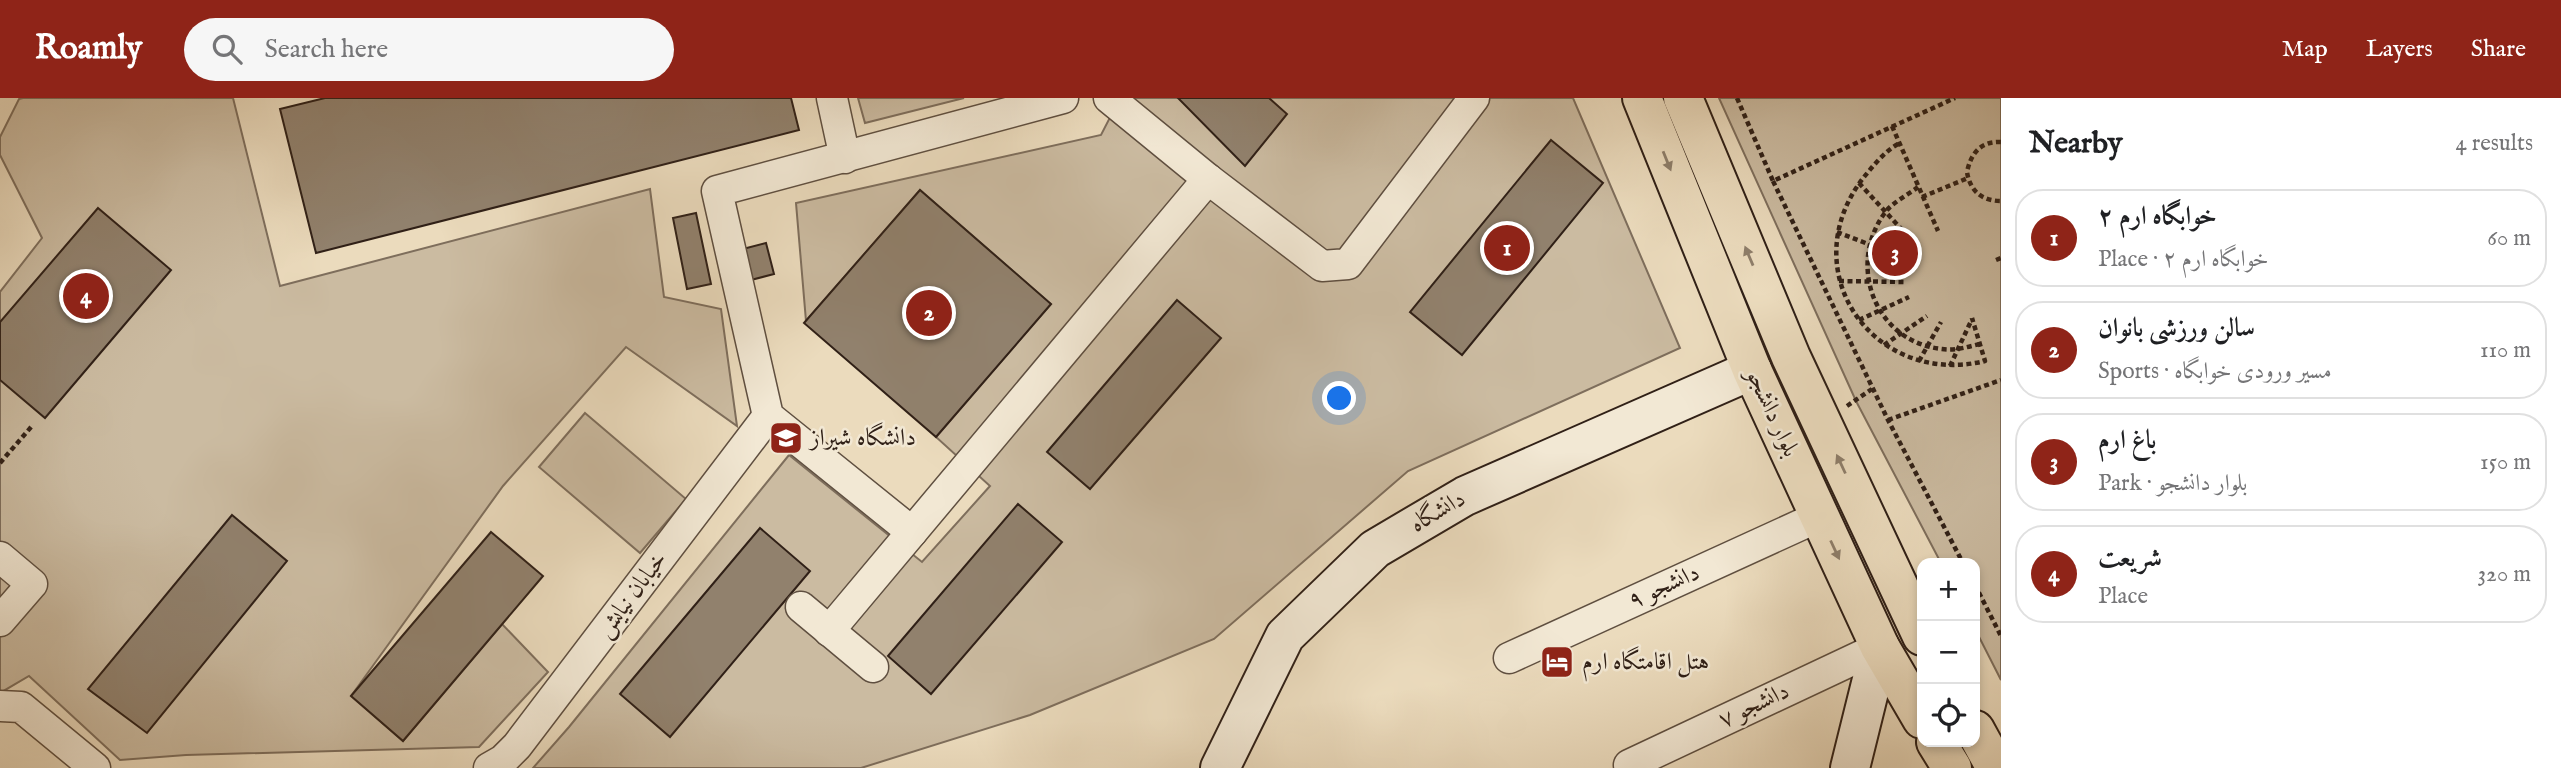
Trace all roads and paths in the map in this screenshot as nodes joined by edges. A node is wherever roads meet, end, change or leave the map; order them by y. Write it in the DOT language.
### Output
graph roads {
  1 [pos="832,98"];
  2 [pos="1063,98"];
  3 [pos="1109,98"];
  4 [pos="1474,98"];
  5 [pos="1642,98"];
  6 [pos="1683,98"];
  7 [pos="1737,98"];
  8 [pos="1955,98"];
  9 [pos="1892,126"];
  10 [pos="2001,142"];
  11 [pos="1898,144"];
  12 [pos="845,158"];
  13 [pos="1968,178"];
  14 [pos="1208,179"];
  15 [pos="1773,181"];
  16 [pos="1859,183"];
  17 [pos="1918,187"];
  18 [pos="1923,197"];
  19 [pos="2001,201"];
  20 [pos="1885,212"];
  21 [pos="1938,231"];
  22 [pos="1838,232"];
  23 [pos="1868,244"];
  24 [pos="1916,245"];
  25 [pos="1907,260"];
  26 [pos="1839,281"];
  27 [pos="1868,282"];
  28 [pos="1904,282"];
  29 [pos="1909,298"];
  30 [pos="1880,311"];
  31 [pos="1927,316"];
  32 [pos="1859,320"];
  33 [pos="1941,322"];
  34 [pos="1900,334"];
  35 [pos="1980,344"];
  36 [pos="1884,345"];
  37 [pos="1927,346"];
  38 [pos="1958,349"];
  39 [pos="1919,361"];
  40 [pos="1950,366"];
  41 [pos="1752,370"];
  42 [pos="2001,380"];
  43 [pos="768,416"];
  44 [pos="1888,420"];
  45 [pos="32,426"];
  46 [pos="0,463"];
  47 [pos="1820,516"];
  48 [pos="912,532"];
  49 [pos="0,557"];
  50 [pos="1960,558"];
  51 [pos="1980,595"];
  52 [pos="801,607"];
  53 [pos="0,621"];
  54 [pos="1917,625"];
  55 [pos="829,631"];
  56 [pos="2001,636"];
  57 [pos="1880,648"];
  58 [pos="1509,658"];
  59 [pos="873,667"];
  60 [pos="0,706"];
  61 [pos="1917,711"];
  62 [pos="1980,739"];
  63 [pos="1939,747"];
  64 [pos="1629,765"];
  65 [pos="95,768"];
  66 [pos="489,768"];
  67 [pos="1220,768"];
  68 [pos="1850,768"];
  69 [pos="1952,768"];
  70 [pos="1996,768"];
  1 -- 12 [label="street"];
  2 -- 12 [label="street"];
  3 -- 14 [label="street"];
  4 -- 14 [label="street"];
  5 -- 41 [label="main road, بلوار دانشجو, one-way"];
  54 -- 6 [label="main road, بلوار دانشجو, one-way"];
  7 -- 15 [label="path"];
  8 -- 9 [label="path"];
  9 -- 11 [label="path"];
  9 -- 15 [label="path"];
  10 -- 13 [label="path"];
  11 -- 16 [label="path"];
  11 -- 17 [label="path"];
  12 -- 43 [label="street"];
  13 -- 18 [label="path"];
  13 -- 19 [label="path"];
  14 -- 48 [label="street"];
  15 -- 44 [label="path"];
  16 -- 20 [label="path"];
  16 -- 22 [label="path"];
  17 -- 18 [label="path"];
  17 -- 20 [label="path"];
  18 -- 21 [label="path"];
  20 -- 23 [label="path"];
  20 -- 24 [label="path"];
  22 -- 23 [label="path"];
  22 -- 26 [label="path"];
  23 -- 25 [label="path"];
  23 -- 27 [label="path"];
  26 -- 27 [label="path"];
  26 -- 32 [label="path"];
  27 -- 28 [label="path"];
  27 -- 30 [label="path"];
  29 -- 30 [label="path"];
  30 -- 32 [label="path"];
  30 -- 34 [label="path"];
  31 -- 34 [label="path"];
  32 -- 36 [label="path"];
  33 -- 37 [label="path"];
  34 -- 36 [label="path"];
  34 -- 37 [label="path"];
  35 -- 38 [label="path"];
  35 -- 38 [label="path"];
  35 -- 40 [label="path"];
  36 -- 39 [label="path"];
  37 -- 38 [label="path"];
  37 -- 39 [label="path"];
  38 -- 40 [label="path"];
  39 -- 40 [label="path"];
  41 -- 47 [label="main road, بلوار دانشجو"];
  41 -- 67 [label="street, دانشگاه"];
  42 -- 44 [label="path"];
  43 -- 48 [label="street"];
  43 -- 66 [label="street, خیابان نیایش"];
  44 -- 50 [label="path"];
  45 -- 46 [label="path"];
  47 -- 57 [label="main road, بلوار دانشجو, one-way"];
  47 -- 58 [label="street, ۹ دانشجو"];
  48 -- 55 [label="street"];
  49 -- 53 [label="street"];
  51 -- 56 [label="path"];
  52 -- 55 [label="street"];
  55 -- 59 [label="street"];
  57 -- 61 [label="main road, بلوار دانشجو"];
  57 -- 64 [label="street, ۷ دانشجو"];
  57 -- 68 [label="street"];
  60 -- 65 [label="street"];
  62 -- 70 [label="main road"];
  63 -- 69 [label="main road"];
}
